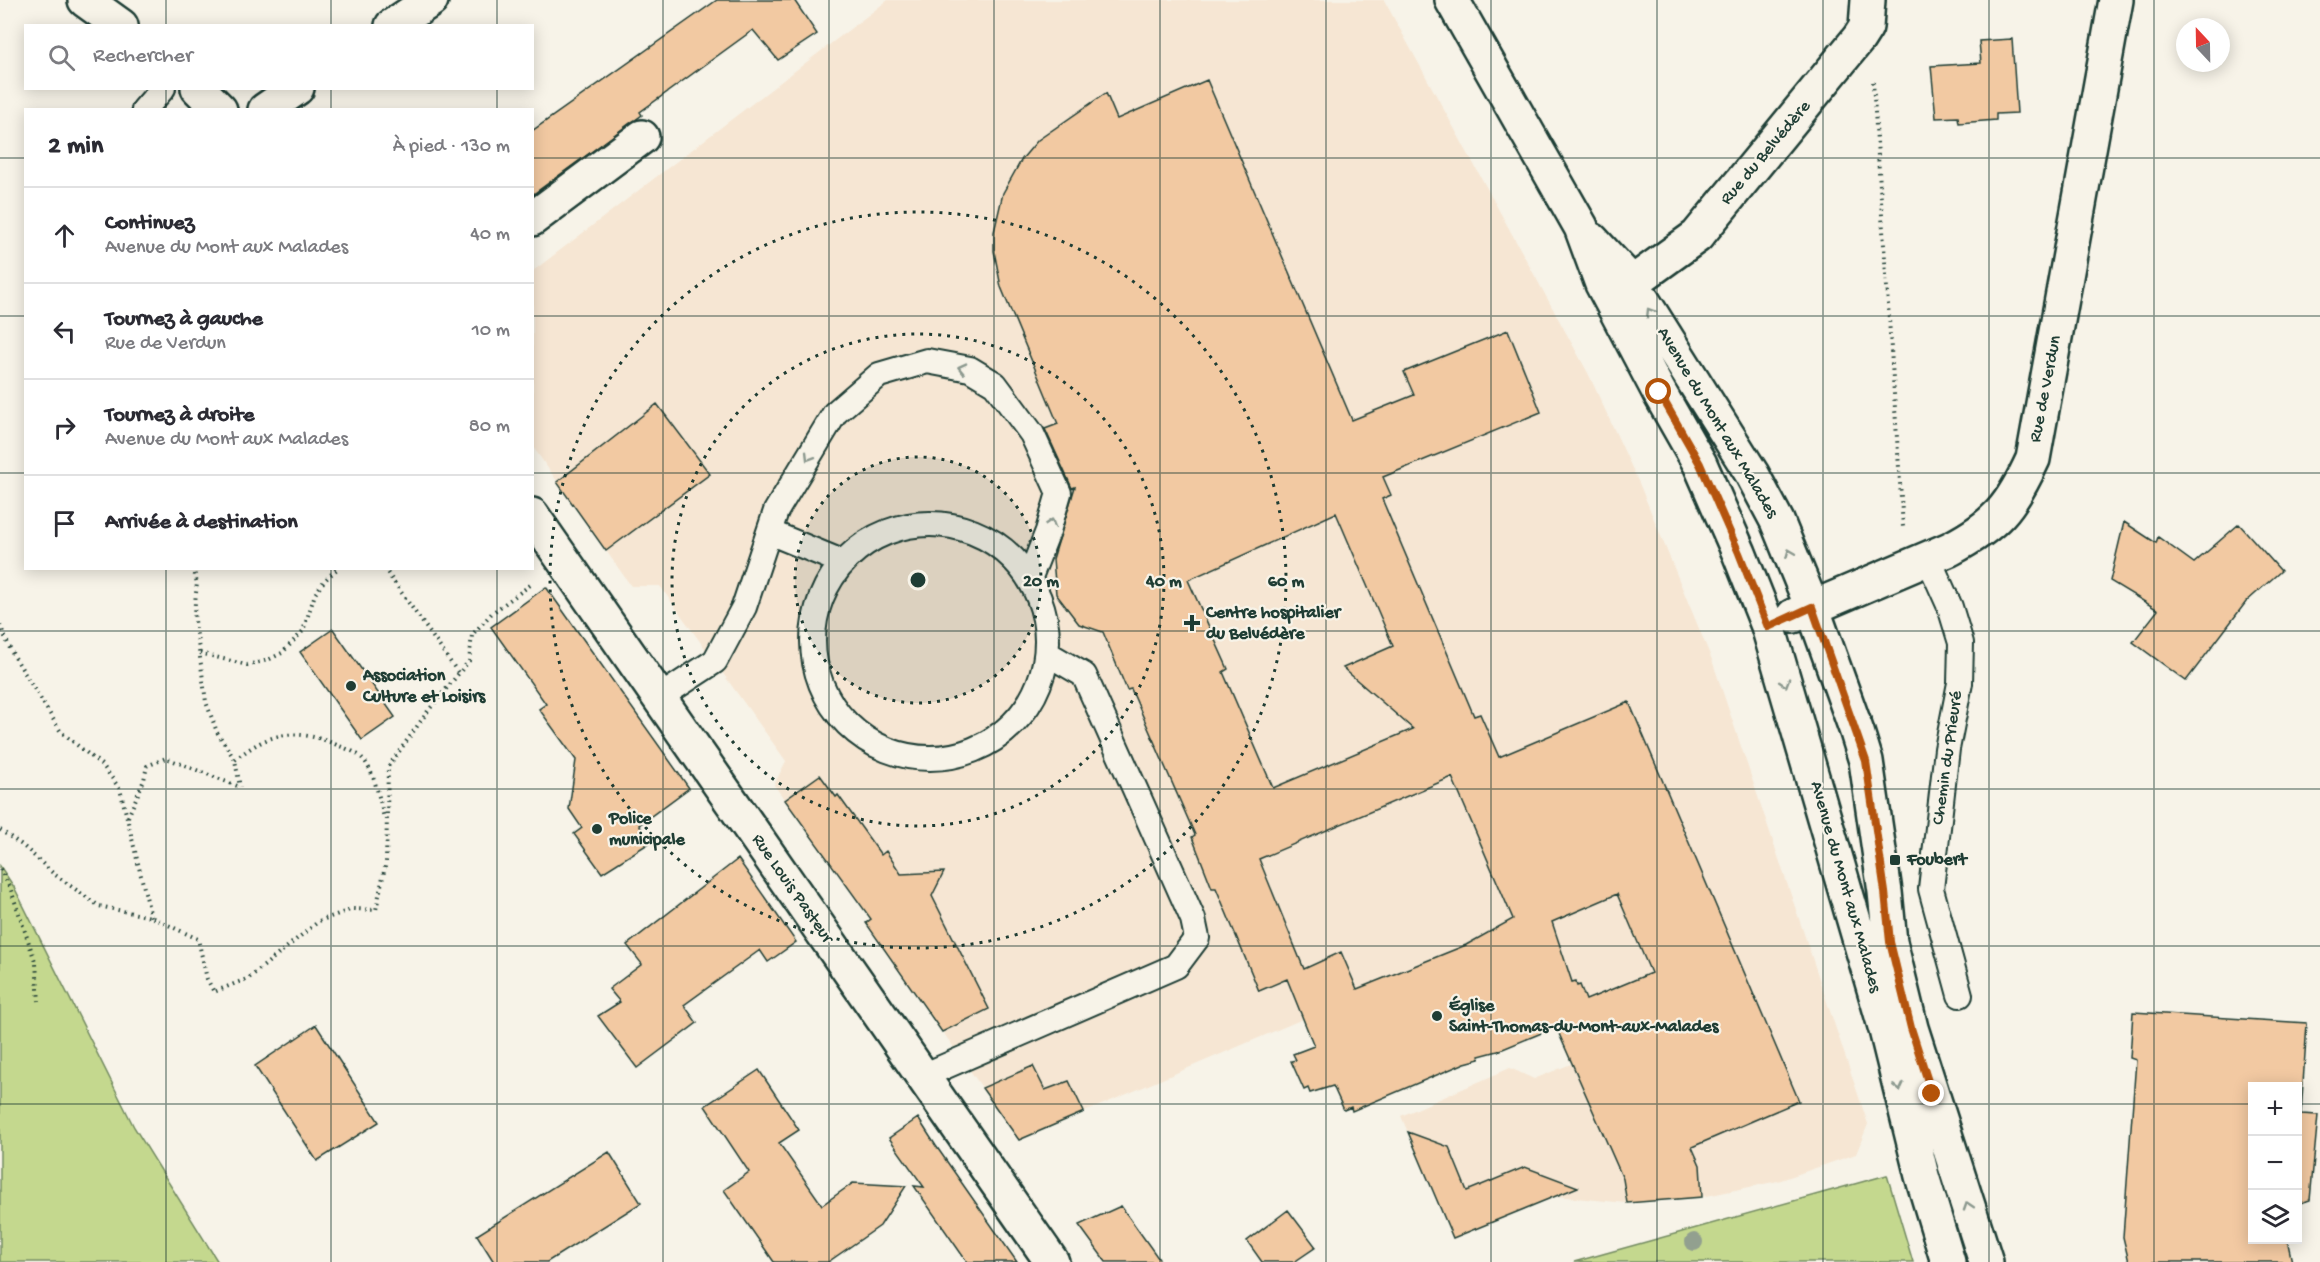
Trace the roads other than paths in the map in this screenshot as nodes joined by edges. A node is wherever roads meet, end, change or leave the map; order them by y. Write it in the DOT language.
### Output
graph roads {
  1 [pos="86,0"];
  2 [pos="431,0"];
  3 [pos="1452,0"];
  4 [pos="1868,0"];
  5 [pos="2116,0"];
  6 [pos="118,24"];
  7 [pos="395,24"];
  8 [pos="161,90"];
  9 [pos="200,90"];
  10 [pos="294,90"];
  11 [pos="146,108"];
  12 [pos="218,108"];
  13 [pos="268,108"];
  14 [pos="642,136"];
  15 [pos="534,217"];
  16 [pos="1581,227"];
  17 [pos="1632,283"];
  18 [pos="534,518"];
  19 [pos="772,522"];
  20 [pos="842,562"];
  21 [pos="1917,563"];
  22 [pos="1030,577"];
  23 [pos="1812,607"];
  24 [pos="1768,627"];
  25 [pos="1048,654"];
  26 [pos="660,697"];
  27 [pos="1960,995"];
  28 [pos="923,1076"];
  29 [pos="1052,1262"];
  30 [pos="1948,1262"];
  31 [pos="1986,1262"];
  1 -- 6 [label="street"];
  2 -- 7 [label="street"];
  3 -- 16 [label="street, Avenue du Mont aux Malades"];
  4 -- 17 [label="street, Rue du Belvédère"];
  5 -- 21 [label="street, Rue de Verdun"];
  8 -- 11 [label="lane"];
  9 -- 12 [label="street"];
  10 -- 13 [label="street"];
  14 -- 15 [label="street"];
  16 -- 17 [label="street, Avenue du Mont aux Malades"];
  16 -- 24 [label="street, Avenue du Mont aux Malades"];
  23 -- 17 [label="street, Avenue du Mont aux Malades, one-way"];
  18 -- 26 [label="street, Rue Louis Pasteur"];
  19 -- 20 [label="lane"];
  22 -- 19 [label="lane, one-way"];
  19 -- 26 [label="lane"];
  20 -- 22 [label="lane"];
  20 -- 25 [label="lane"];
  21 -- 23 [label="street, Rue de Verdun"];
  21 -- 27 [label="lane, Chemin du Prieuré"];
  22 -- 25 [label="lane"];
  23 -- 24 [label="street, Rue de Verdun"];
  31 -- 23 [label="street, Avenue du Mont aux Malades, one-way"];
  24 -- 30 [label="street, Avenue du Mont aux Malades, one-way"];
  25 -- 28 [label="lane"];
  26 -- 28 [label="street, Rue Louis Pasteur"];
  28 -- 29 [label="street, Rue Louis Pasteur"];
}
